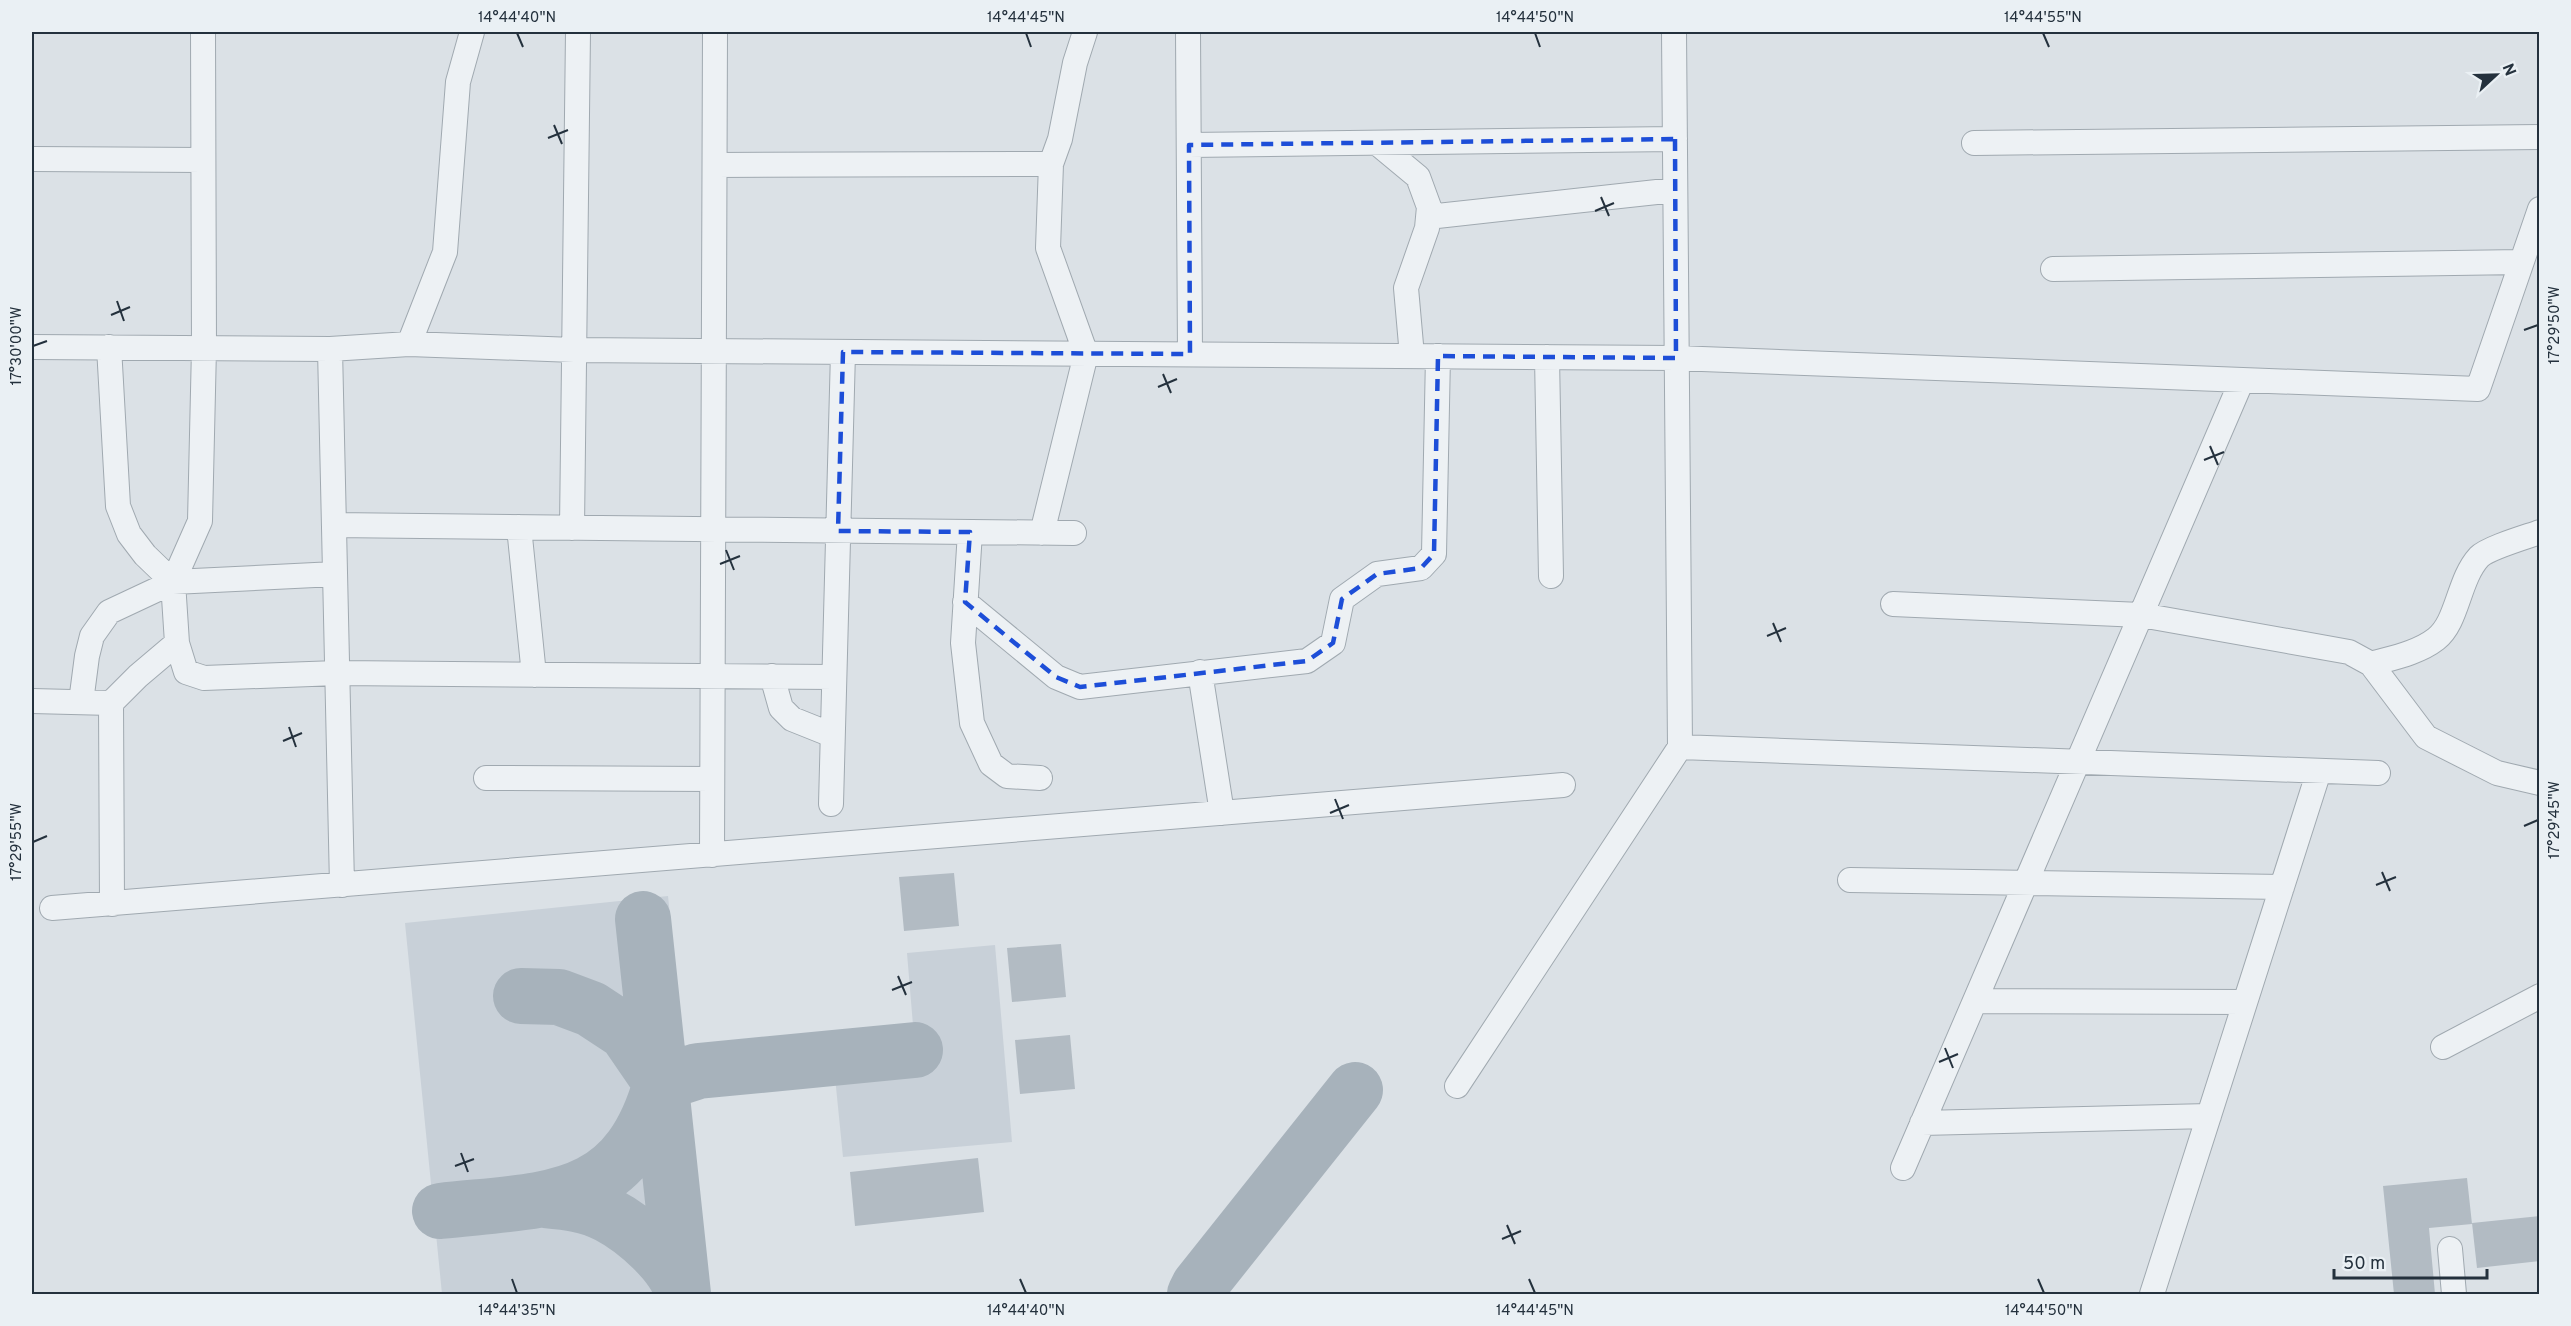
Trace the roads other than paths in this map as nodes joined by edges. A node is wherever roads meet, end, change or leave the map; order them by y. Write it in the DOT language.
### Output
graph roads {
  1 [pos="203,32"];
  2 [pos="472,32"];
  3 [pos="578,32"];
  4 [pos="715,32"];
  5 [pos="1085,32"];
  6 [pos="1188,32"];
  7 [pos="1674,32"];
  8 [pos="2540,137"];
  9 [pos="1675,139"];
  10 [pos="1377,142"];
  11 [pos="1974,143"];
  12 [pos="1189,145"];
  13 [pos="32,159"];
  14 [pos="203,160"];
  15 [pos="1051,164"];
  16 [pos="715,165"];
  17 [pos="1675,190"];
  18 [pos="2540,209"];
  19 [pos="1428,217"];
  20 [pos="2522,262"];
  21 [pos="2054,269"];
  22 [pos="409,344"];
  23 [pos="32,347"];
  24 [pos="109,347"];
  25 [pos="204,348"];
  26 [pos="330,349"];
  27 [pos="574,350"];
  28 [pos="714,351"];
  29 [pos="843,352"];
  30 [pos="1086,354"];
  31 [pos="1190,354"];
  32 [pos="1412,356"];
  33 [pos="1438,356"];
  34 [pos="1547,357"];
  35 [pos="1676,358"];
  36 [pos="2242,380"];
  37 [pos="334,525"];
  38 [pos="519,527"];
  39 [pos="572,528"];
  40 [pos="713,529"];
  41 [pos="838,531"];
  42 [pos="970,532"];
  43 [pos="2540,532"];
  44 [pos="1042,533"];
  45 [pos="1074,533"];
  46 [pos="335,574"];
  47 [pos="1551,576"];
  48 [pos="173,582"];
  49 [pos="965,602"];
  50 [pos="1893,604"];
  51 [pos="2141,615"];
  52 [pos="177,643"];
  53 [pos="2371,664"];
  54 [pos="1200,672"];
  55 [pos="337,674"];
  56 [pos="534,675"];
  57 [pos="712,676"];
  58 [pos="772,676"];
  59 [pos="834,677"];
  60 [pos="32,701"];
  61 [pos="81,702"];
  62 [pos="111,703"];
  63 [pos="832,735"];
  64 [pos="1680,747"];
  65 [pos="2078,762"];
  66 [pos="2319,771"];
  67 [pos="2378,773"];
  68 [pos="486,777"];
  69 [pos="1040,778"];
  70 [pos="712,779"];
  71 [pos="2540,783"];
  72 [pos="1563,785"];
  73 [pos="831,804"];
  74 [pos="1222,813"];
  75 [pos="712,855"];
  76 [pos="1850,880"];
  77 [pos="2025,884"];
  78 [pos="342,885"];
  79 [pos="2282,887"];
  80 [pos="112,904"];
  81 [pos="52,909"];
  82 [pos="2540,996"];
  83 [pos="1975,1001"];
  84 [pos="2245,1002"];
  85 [pos="2444,1047"];
  86 [pos="1457,1086"];
  87 [pos="2209,1116"];
  88 [pos="1923,1123"];
  89 [pos="1903,1168"];
  90 [pos="2450,1249"];
  91 [pos="2152,1294"];
  92 [pos="2454,1294"];
  1 -- 14 [label="street"];
  2 -- 22 [label="street"];
  3 -- 27 [label="street"];
  4 -- 16 [label="street"];
  5 -- 15 [label="street"];
  6 -- 12 [label="street"];
  7 -- 9 [label="street"];
  8 -- 11 [label="street"];
  9 -- 10 [label="street"];
  9 -- 17 [label="street"];
  10 -- 12 [label="street"];
  10 -- 19 [label="street"];
  12 -- 31 [label="street"];
  13 -- 14 [label="street"];
  14 -- 25 [label="street"];
  15 -- 16 [label="street"];
  15 -- 30 [label="street"];
  16 -- 28 [label="street"];
  17 -- 19 [label="street"];
  17 -- 35 [label="street"];
  18 -- 20 [label="street"];
  19 -- 32 [label="street"];
  20 -- 21 [label="street"];
  20 -- 36 [label="street"];
  22 -- 26 [label="street"];
  22 -- 27 [label="street"];
  23 -- 24 [label="street"];
  24 -- 25 [label="street"];
  24 -- 48 [label="street"];
  25 -- 26 [label="street"];
  25 -- 48 [label="street"];
  26 -- 37 [label="street"];
  27 -- 28 [label="street"];
  27 -- 39 [label="street"];
  28 -- 29 [label="street"];
  28 -- 40 [label="street"];
  29 -- 30 [label="street"];
  29 -- 41 [label="street"];
  30 -- 31 [label="street"];
  30 -- 44 [label="street"];
  31 -- 32 [label="street"];
  32 -- 33 [label="street"];
  33 -- 34 [label="street"];
  33 -- 54 [label="street"];
  34 -- 35 [label="street"];
  34 -- 47 [label="street"];
  35 -- 36 [label="street"];
  35 -- 64 [label="street"];
  36 -- 51 [label="street"];
  37 -- 38 [label="street"];
  37 -- 46 [label="street"];
  38 -- 39 [label="street"];
  38 -- 56 [label="street"];
  39 -- 40 [label="street"];
  40 -- 41 [label="street"];
  40 -- 57 [label="street"];
  41 -- 42 [label="street"];
  41 -- 59 [label="street"];
  42 -- 44 [label="street"];
  42 -- 49 [label="street"];
  43 -- 53 [label="street"];
  44 -- 45 [label="street"];
  46 -- 48 [label="street"];
  46 -- 55 [label="street"];
  48 -- 52 [label="street"];
  48 -- 61 [label="street"];
  49 -- 54 [label="street"];
  49 -- 69 [label="street"];
  50 -- 51 [label="street"];
  51 -- 53 [label="street"];
  51 -- 65 [label="street"];
  52 -- 55 [label="street"];
  52 -- 62 [label="street"];
  53 -- 71 [label="street"];
  54 -- 74 [label="street"];
  55 -- 56 [label="street"];
  55 -- 78 [label="street"];
  56 -- 57 [label="street"];
  57 -- 58 [label="street"];
  57 -- 70 [label="street"];
  58 -- 59 [label="street"];
  58 -- 63 [label="street"];
  59 -- 63 [label="street"];
  60 -- 61 [label="street"];
  61 -- 62 [label="street"];
  62 -- 80 [label="street"];
  63 -- 73 [label="street"];
  64 -- 65 [label="street"];
  64 -- 86 [label="street"];
  65 -- 66 [label="street"];
  65 -- 77 [label="street"];
  66 -- 67 [label="street"];
  66 -- 79 [label="street"];
  68 -- 70 [label="street"];
  70 -- 75 [label="street"];
  72 -- 74 [label="street"];
  74 -- 75 [label="street"];
  75 -- 78 [label="street"];
  76 -- 77 [label="street"];
  77 -- 79 [label="street"];
  77 -- 83 [label="street"];
  78 -- 80 [label="street"];
  79 -- 84 [label="street"];
  80 -- 81 [label="street"];
  82 -- 85 [label="street"];
  83 -- 84 [label="street"];
  83 -- 88 [label="street"];
  84 -- 87 [label="street"];
  87 -- 88 [label="street"];
  87 -- 91 [label="street"];
  88 -- 89 [label="street"];
  90 -- 92 [label="street"];
}
